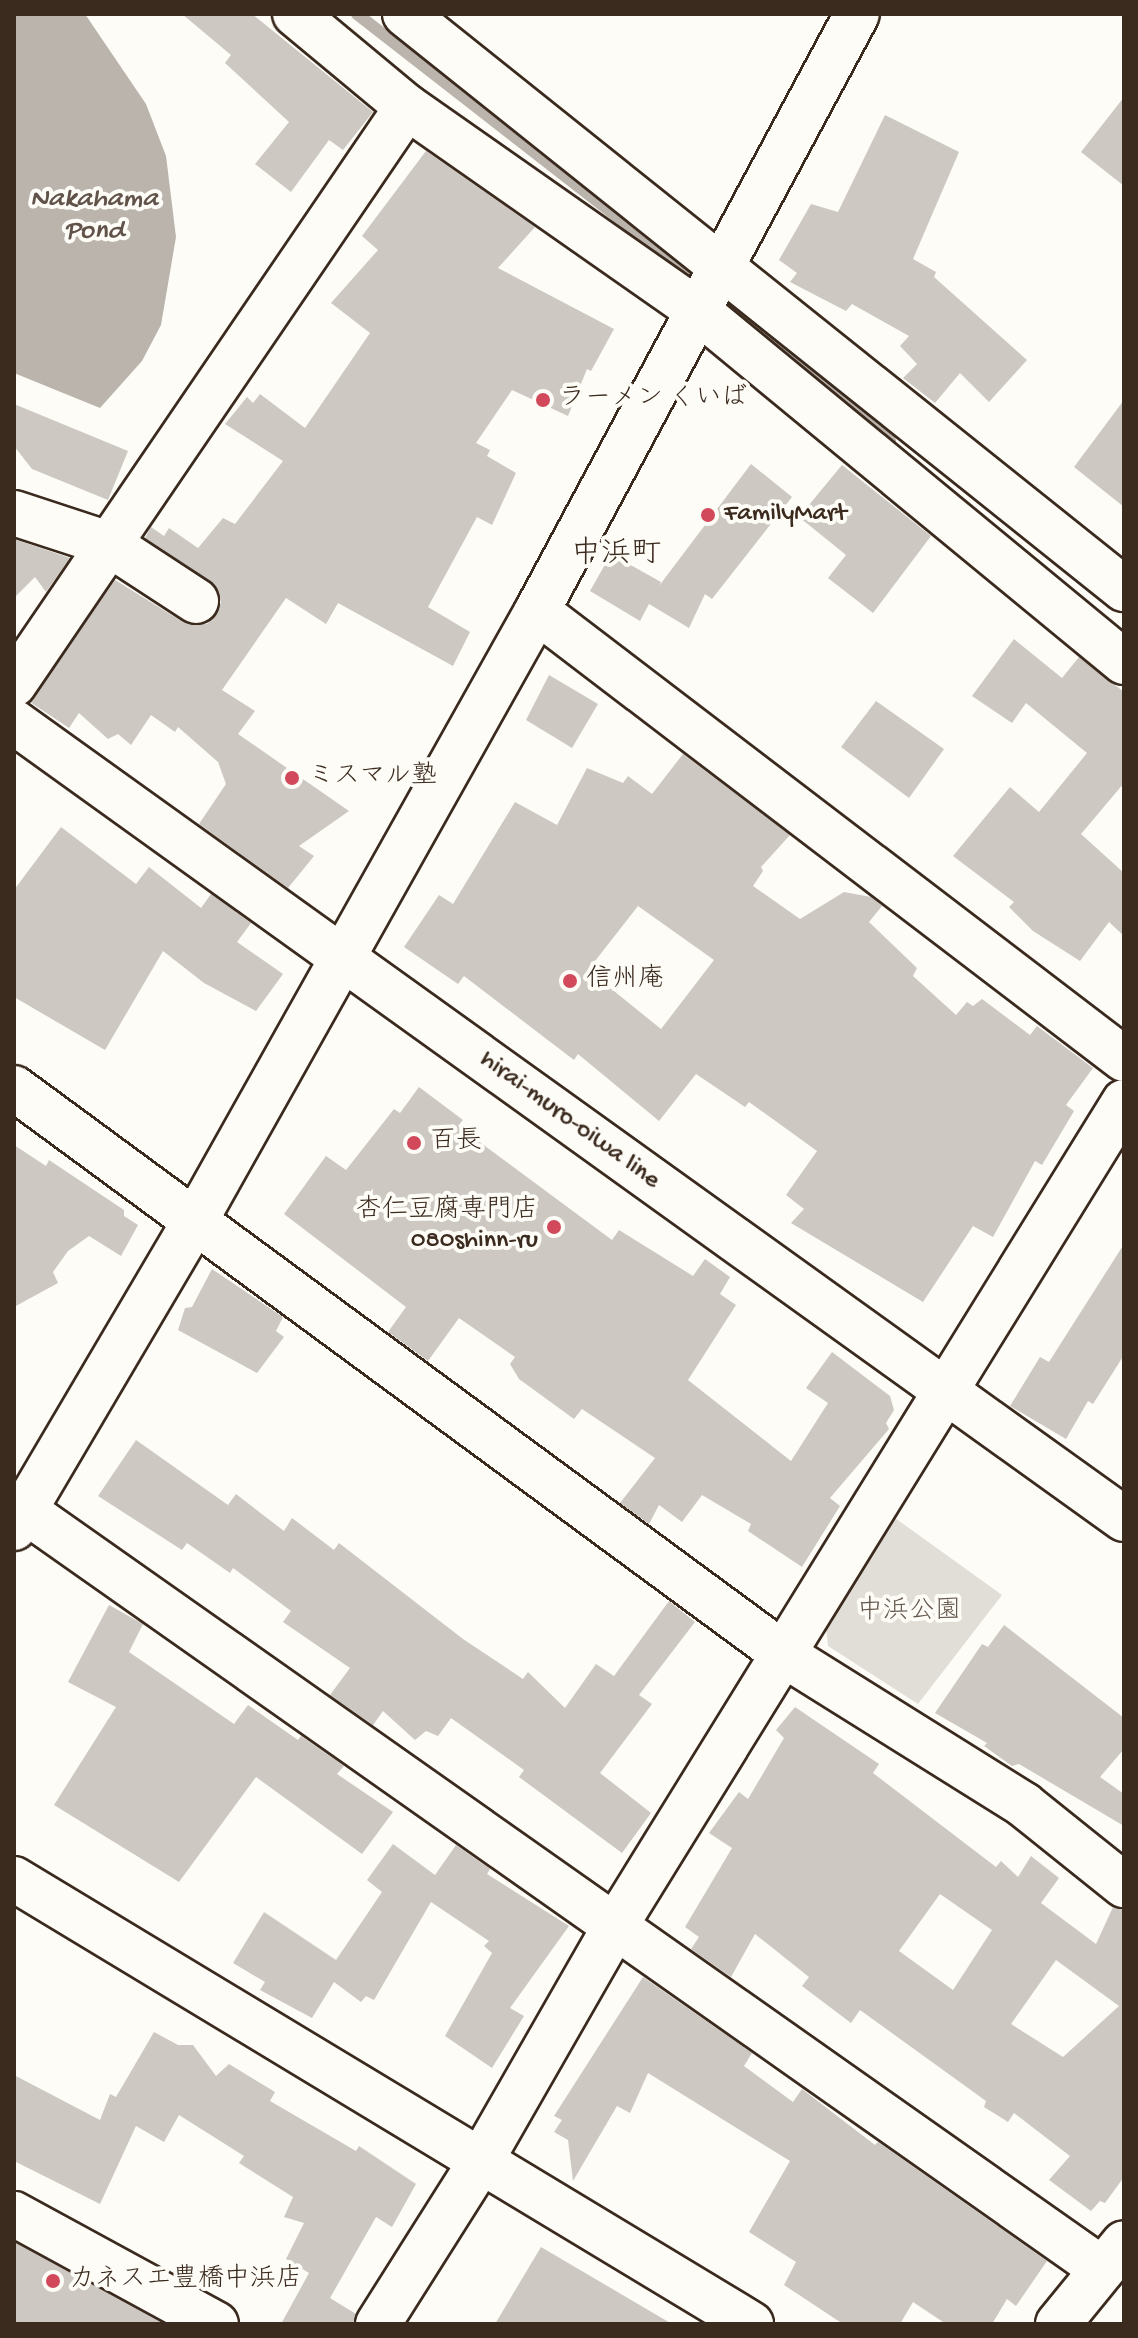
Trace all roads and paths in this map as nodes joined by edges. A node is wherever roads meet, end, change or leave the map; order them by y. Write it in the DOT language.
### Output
graph roads {
  1 [pos="295,14"];
  2 [pos="405,14"];
  3 [pos="852,16"];
  4 [pos="407,107"];
  5 [pos="722,263"];
  6 [pos="698,311"];
  7 [pos="14,513"];
  8 [pos="109,544"];
  9 [pos="1124,589"];
  10 [pos="196,601"];
  11 [pos="537,611"];
  12 [pos="1124,662"];
  13 [pos="14,684"];
  14 [pos="14,722"];
  15 [pos="341,956"];
  16 [pos="1124,1059"];
  17 [pos="14,1088"];
  18 [pos="1124,1102"];
  19 [pos="195,1221"];
  20 [pos="945,1393"];
  21 [pos="17,1514"];
  22 [pos="1124,1519"];
  23 [pos="786,1656"];
  24 [pos="14,1879"];
  25 [pos="1124,1885"];
  26 [pos="617,1923"];
  27 [pos="479,2164"];
  28 [pos="14,2214"];
  29 [pos="1113,2256"];
  30 [pos="216,2324"];
  31 [pos="378,2324"];
  32 [pos="751,2324"];
  33 [pos="1058,2324"];
  1 -- 4 [label="street"];
  2 -- 5 [label="street"];
  3 -- 5 [label="street"];
  4 -- 6 [label="street"];
  4 -- 8 [label="street"];
  5 -- 6 [label="street"];
  5 -- 9 [label="street"];
  6 -- 11 [label="street"];
  6 -- 12 [label="street"];
  7 -- 8 [label="street"];
  8 -- 10 [label="street"];
  8 -- 13 [label="street"];
  11 -- 15 [label="street"];
  11 -- 16 [label="street"];
  14 -- 15 [label="street, hirai-muro-oiwa line"];
  15 -- 19 [label="street"];
  15 -- 20 [label="street, hirai-muro-oiwa line"];
  17 -- 19 [label="street"];
  18 -- 20 [label="street"];
  19 -- 21 [label="street"];
  19 -- 23 [label="street"];
  20 -- 22 [label="street, hirai-muro-oiwa line"];
  20 -- 23 [label="street"];
  21 -- 26 [label="street"];
  23 -- 25 [label="street"];
  23 -- 26 [label="street"];
  24 -- 27 [label="street"];
  26 -- 27 [label="street"];
  26 -- 29 [label="street"];
  27 -- 31 [label="street"];
  27 -- 32 [label="street"];
  28 -- 30 [label="street"];
  29 -- 33 [label="street"];
}
